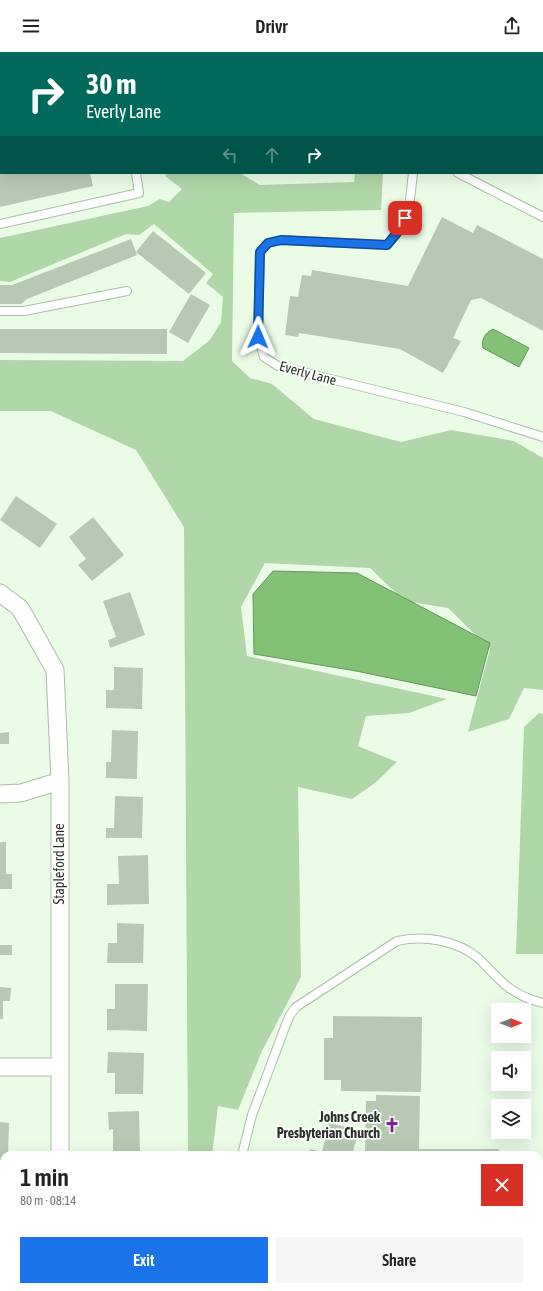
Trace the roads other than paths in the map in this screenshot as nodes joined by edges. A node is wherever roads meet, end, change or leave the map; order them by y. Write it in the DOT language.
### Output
graph roads {
  1 [pos="136,174"];
  2 [pos="413,174"];
  3 [pos="460,174"];
  4 [pos="543,217"];
  5 [pos="0,224"];
  6 [pos="127,291"];
  7 [pos="0,311"];
  8 [pos="543,437"];
  9 [pos="0,593"];
  10 [pos="60,781"];
  11 [pos="0,794"];
  12 [pos="543,1003"];
  13 [pos="0,1067"];
  14 [pos="59,1068"];
  15 [pos="60,1151"];
  16 [pos="243,1151"];
  1 -- 5 [label="lane"];
  2 -- 8 [label="lane, Everly Lane"];
  3 -- 4 [label="lane"];
  6 -- 7 [label="lane"];
  9 -- 10 [label="street, Stapleford Lane"];
  10 -- 11 [label="street"];
  10 -- 14 [label="street, Stapleford Lane"];
  12 -- 16 [label="lane"];
  13 -- 14 [label="street"];
  14 -- 15 [label="street, Stapleford Lane"];
}
